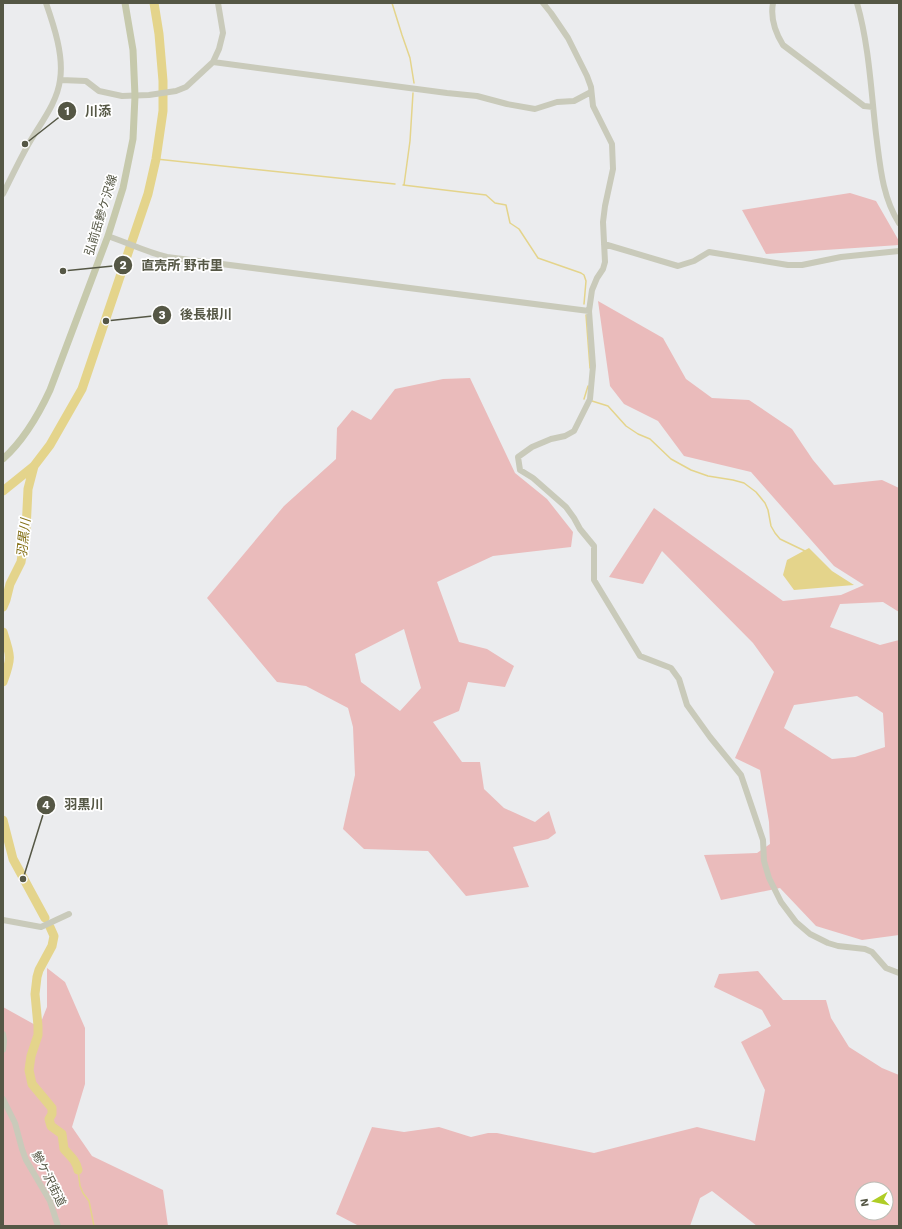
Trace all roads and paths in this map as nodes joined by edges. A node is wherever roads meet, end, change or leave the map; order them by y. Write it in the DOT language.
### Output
graph roads {
  1 [pos="46,3"];
  2 [pos="125,3"];
  3 [pos="218,3"];
  4 [pos="543,3"];
  5 [pos="773,3"];
  6 [pos="857,3"];
  7 [pos="212,62"];
  8 [pos="61,80"];
  9 [pos="591,92"];
  10 [pos="135,96"];
  11 [pos="873,107"];
  12 [pos="3,194"];
  13 [pos="899,223"];
  14 [pos="108,236"];
  15 [pos="604,244"];
  16 [pos="899,252"];
  17 [pos="589,311"];
  18 [pos="3,459"];
  19 [pos="69,914"];
  20 [pos="3,920"];
  21 [pos="899,972"];
  22 [pos="3,1034"];
  23 [pos="3,1050"];
  24 [pos="3,1099"];
  25 [pos="58,1226"];
  1 -- 8 [label="street"];
  2 -- 10 [label="main road, 弘前岳鰺ケ沢線"];
  3 -- 7 [label="street"];
  4 -- 9 [label="street"];
  5 -- 11 [label="street"];
  6 -- 11 [label="street"];
  7 -- 9 [label="street"];
  7 -- 10 [label="street"];
  8 -- 10 [label="street"];
  8 -- 12 [label="street"];
  9 -- 15 [label="street"];
  10 -- 14 [label="main road, 弘前岳鰺ケ沢線"];
  11 -- 13 [label="street"];
  14 -- 17 [label="street"];
  14 -- 18 [label="main road, 弘前岳鰺ケ沢線"];
  15 -- 16 [label="street"];
  15 -- 17 [label="street"];
  17 -- 21 [label="street"];
  19 -- 20 [label="street"];
  22 -- 23 [label="street"];
  24 -- 25 [label="street, 鰺ケ沢街道"];
}
